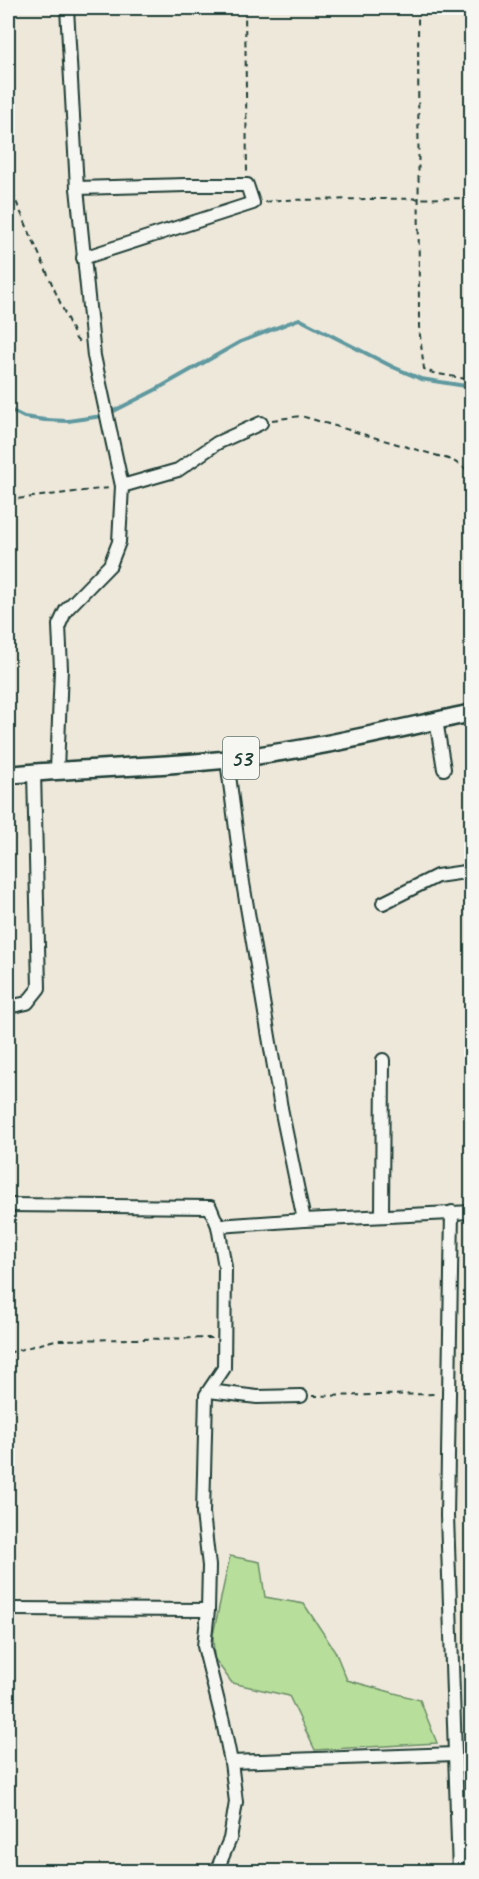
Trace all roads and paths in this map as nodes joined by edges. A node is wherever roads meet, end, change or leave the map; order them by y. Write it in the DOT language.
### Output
graph roads {
  1 [pos="67,8"];
  2 [pos="245,8"];
  3 [pos="418,8"];
  4 [pos="8,183"];
  5 [pos="248,185"];
  6 [pos="77,188"];
  7 [pos="471,198"];
  8 [pos="418,199"];
  9 [pos="253,203"];
  10 [pos="83,258"];
  11 [pos="94,356"];
  12 [pos="471,380"];
  13 [pos="261,423"];
  14 [pos="471,473"];
  15 [pos="122,486"];
  16 [pos="8,500"];
  17 [pos="471,713"];
  18 [pos="436,720"];
  19 [pos="227,760"];
  20 [pos="444,769"];
  21 [pos="57,770"];
  22 [pos="34,772"];
  23 [pos="8,775"];
  24 [pos="471,871"];
  25 [pos="383,903"];
  26 [pos="8,1007"];
  27 [pos="383,1060"];
  28 [pos="8,1205"];
  29 [pos="452,1212"];
  30 [pos="471,1212"];
  31 [pos="382,1215"];
  32 [pos="304,1220"];
  33 [pos="218,1226"];
  34 [pos="224,1338"];
  35 [pos="8,1353"];
  36 [pos="209,1391"];
  37 [pos="448,1394"];
  38 [pos="301,1396"];
  39 [pos="8,1609"];
  40 [pos="208,1610"];
  41 [pos="455,1754"];
  42 [pos="231,1762"];
  43 [pos="216,1872"];
  44 [pos="459,1872"];
  1 -- 6 [label="street"];
  2 -- 5 [label="path"];
  3 -- 8 [label="path"];
  4 -- 11 [label="path"];
  5 -- 6 [label="street"];
  5 -- 9 [label="street"];
  6 -- 10 [label="street"];
  7 -- 8 [label="path"];
  8 -- 9 [label="path"];
  8 -- 12 [label="path"];
  9 -- 10 [label="street"];
  10 -- 11 [label="street"];
  11 -- 15 [label="street"];
  13 -- 14 [label="path"];
  13 -- 15 [label="street"];
  15 -- 16 [label="path"];
  15 -- 21 [label="street"];
  17 -- 18 [label="main road, 53"];
  18 -- 19 [label="main road, 53"];
  18 -- 20 [label="street"];
  19 -- 21 [label="main road, 53"];
  19 -- 32 [label="street"];
  21 -- 22 [label="main road, 53"];
  22 -- 23 [label="main road, 53"];
  22 -- 26 [label="street"];
  24 -- 25 [label="street"];
  27 -- 31 [label="street"];
  28 -- 33 [label="street"];
  29 -- 30 [label="street"];
  29 -- 31 [label="street"];
  29 -- 37 [label="street"];
  31 -- 32 [label="street"];
  32 -- 33 [label="street"];
  33 -- 34 [label="street"];
  34 -- 35 [label="path"];
  34 -- 36 [label="street"];
  36 -- 38 [label="street"];
  36 -- 40 [label="street"];
  37 -- 38 [label="path"];
  37 -- 41 [label="street"];
  39 -- 40 [label="street"];
  40 -- 42 [label="street"];
  41 -- 42 [label="street"];
  41 -- 44 [label="street"];
  42 -- 43 [label="street"];
}
